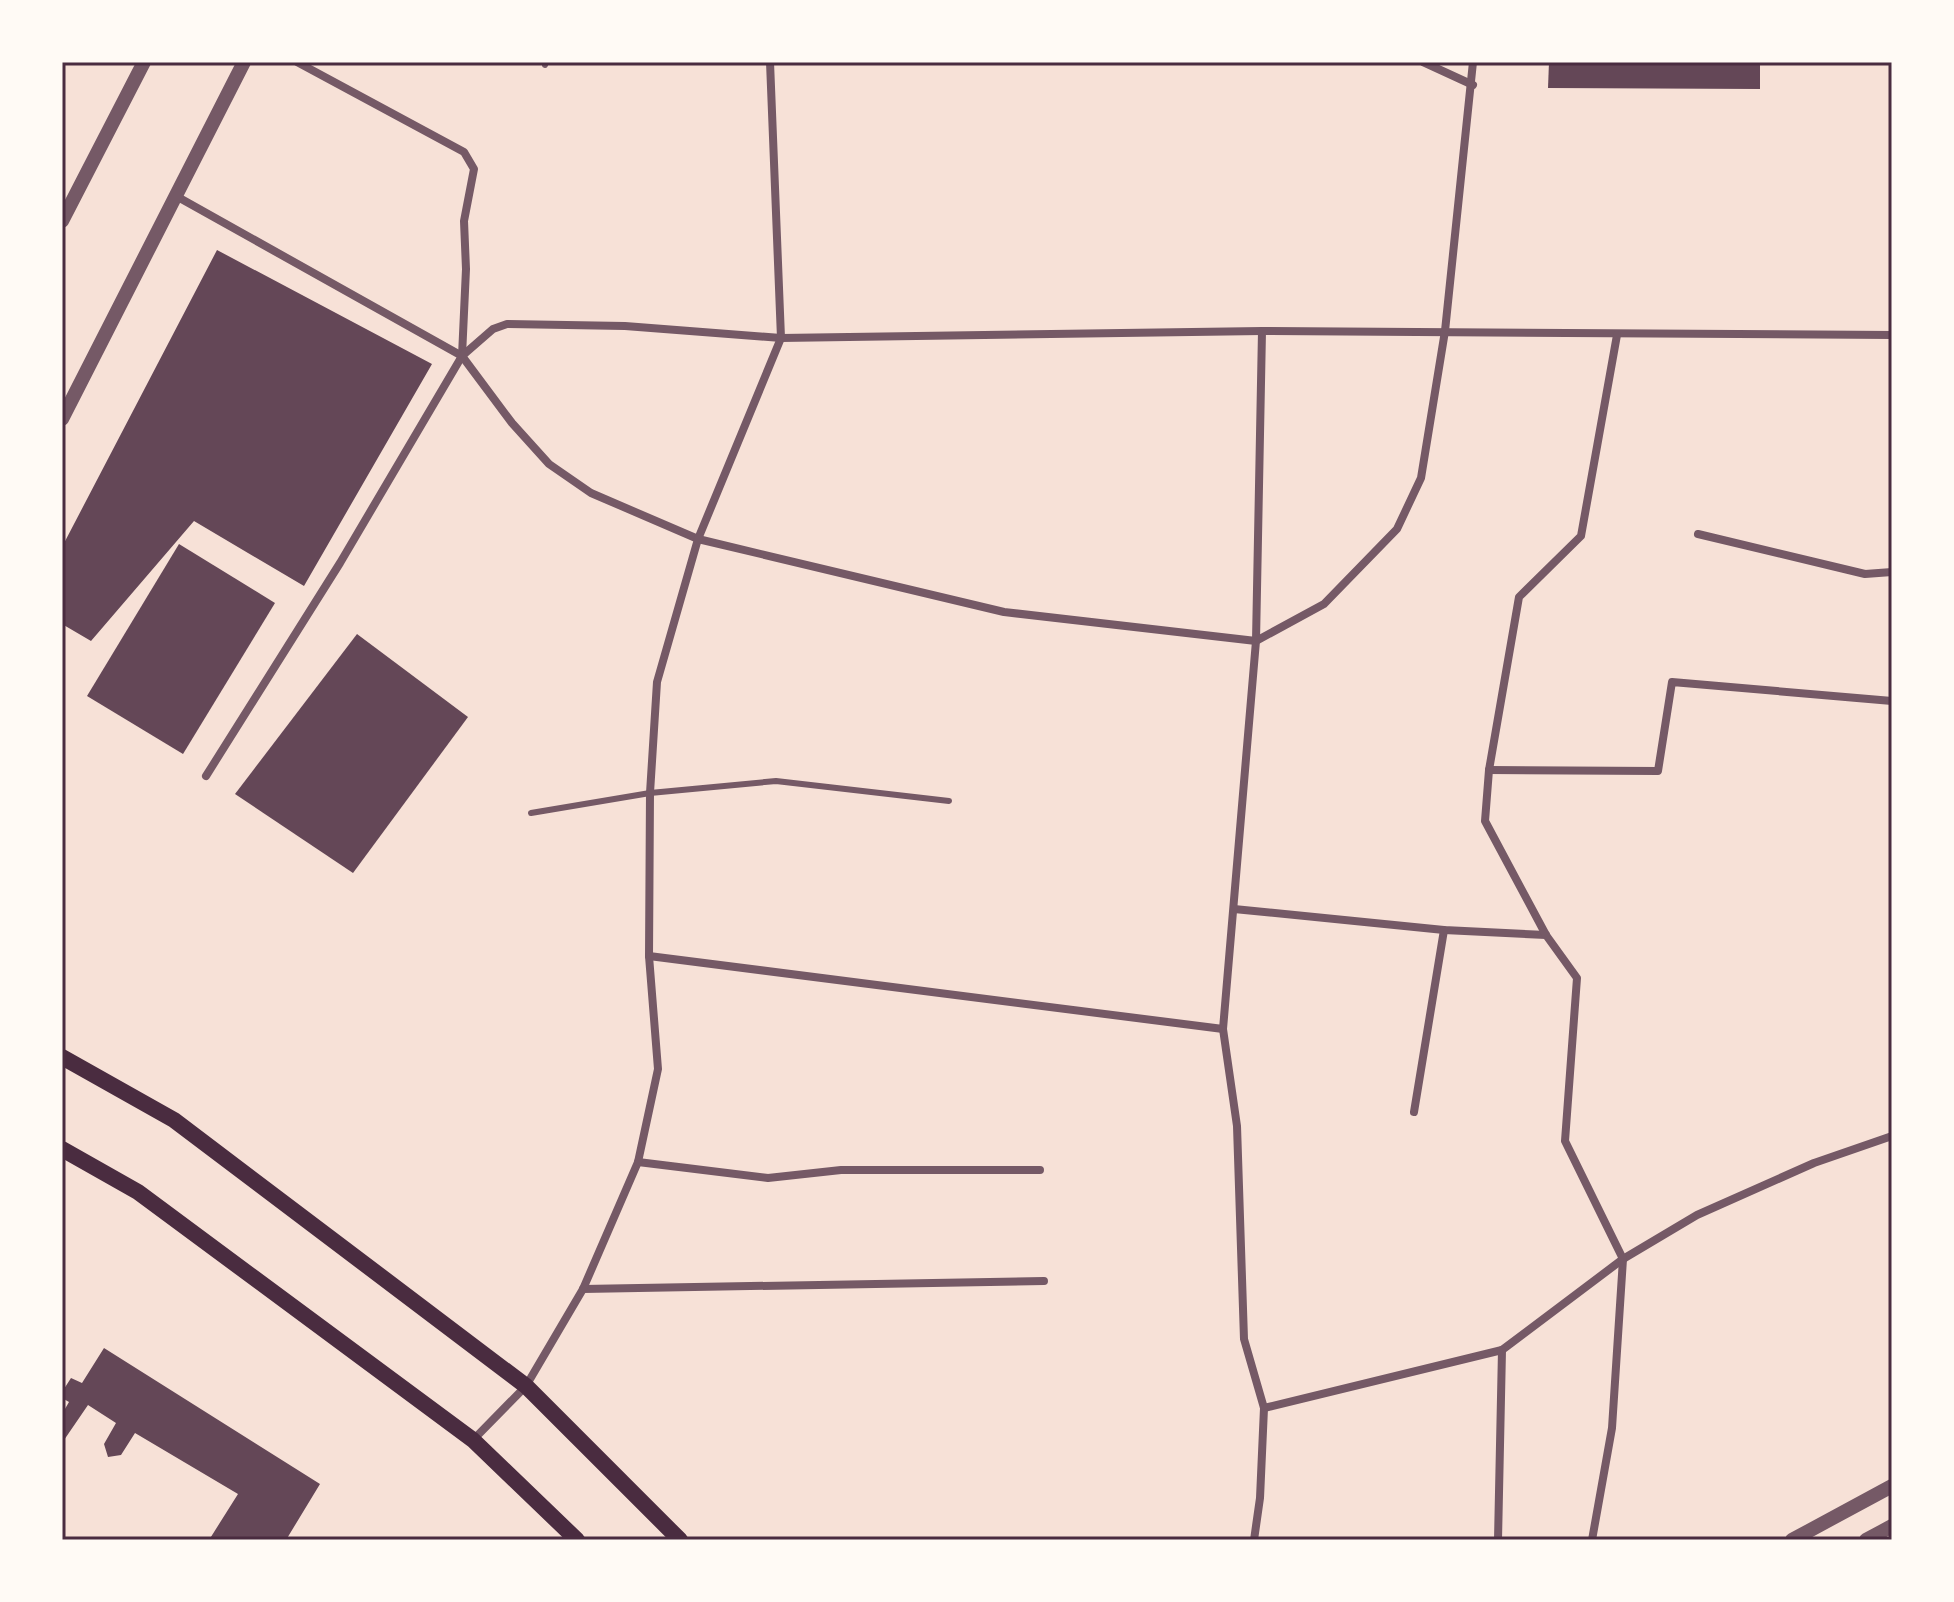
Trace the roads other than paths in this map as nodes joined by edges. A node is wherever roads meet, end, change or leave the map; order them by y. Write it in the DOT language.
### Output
graph roads {
  1 [pos="144,62"];
  2 [pos="244,62"];
  3 [pos="297,62"];
  4 [pos="770,62"];
  5 [pos="1423,62"];
  6 [pos="1473,62"];
  7 [pos="1473,85"];
  8 [pos="176,196"];
  9 [pos="62,221"];
  10 [pos="1262,331"];
  11 [pos="1445,331"];
  12 [pos="1617,335"];
  13 [pos="1892,335"];
  14 [pos="781,338"];
  15 [pos="462,356"];
  16 [pos="62,419"];
  17 [pos="1698,534"];
  18 [pos="698,539"];
  19 [pos="1892,572"];
  20 [pos="1256,641"];
  21 [pos="1892,701"];
  22 [pos="1489,770"];
  23 [pos="206,776"];
  24 [pos="650,793"];
  25 [pos="949,801"];
  26 [pos="531,813"];
  27 [pos="1234,909"];
  28 [pos="1444,930"];
  29 [pos="1546,935"];
  30 [pos="649,956"];
  31 [pos="1223,1029"];
  32 [pos="62,1057"];
  33 [pos="1414,1112"];
  34 [pos="1892,1136"];
  35 [pos="62,1149"];
  36 [pos="638,1162"];
  37 [pos="1040,1170"];
  38 [pos="1623,1259"];
  39 [pos="1044,1281"];
  40 [pos="583,1289"];
  41 [pos="1502,1350"];
  42 [pos="526,1386"];
  43 [pos="1264,1408"];
  44 [pos="473,1440"];
  45 [pos="1892,1486"];
  46 [pos="1892,1526"];
  47 [pos="577,1540"];
  48 [pos="680,1540"];
  49 [pos="1254,1540"];
  50 [pos="1498,1540"];
  51 [pos="1592,1540"];
  52 [pos="1792,1540"];
  53 [pos="1866,1540"];
  1 -- 9 [label="street"];
  2 -- 8 [label="street"];
  3 -- 15 [label="street"];
  4 -- 14 [label="street"];
  5 -- 7 [label="street"];
  6 -- 7 [label="street"];
  7 -- 11 [label="street"];
  8 -- 15 [label="street"];
  8 -- 16 [label="street"];
  10 -- 11 [label="street"];
  10 -- 14 [label="street"];
  10 -- 20 [label="street"];
  11 -- 12 [label="street"];
  11 -- 20 [label="street"];
  12 -- 13 [label="street"];
  12 -- 22 [label="street"];
  14 -- 15 [label="street"];
  14 -- 18 [label="street"];
  15 -- 18 [label="street"];
  15 -- 23 [label="street"];
  17 -- 19 [label="street"];
  18 -- 20 [label="street"];
  18 -- 24 [label="street"];
  20 -- 27 [label="street"];
  21 -- 22 [label="street"];
  22 -- 29 [label="street"];
  24 -- 25 [label="lane"];
  24 -- 26 [label="lane"];
  24 -- 30 [label="street"];
  27 -- 28 [label="street"];
  27 -- 31 [label="street"];
  28 -- 29 [label="street"];
  28 -- 33 [label="street"];
  29 -- 38 [label="street"];
  30 -- 31 [label="street"];
  30 -- 36 [label="street"];
  31 -- 43 [label="street"];
  32 -- 42 [label="main road"];
  34 -- 38 [label="street"];
  35 -- 44 [label="main road"];
  36 -- 37 [label="street"];
  36 -- 40 [label="street"];
  38 -- 41 [label="street"];
  38 -- 51 [label="street"];
  39 -- 40 [label="street"];
  40 -- 42 [label="street"];
  41 -- 43 [label="street"];
  41 -- 50 [label="street"];
  42 -- 44 [label="street"];
  42 -- 48 [label="main road"];
  43 -- 49 [label="street"];
  44 -- 47 [label="main road"];
  45 -- 52 [label="street"];
  46 -- 53 [label="street"];
}
